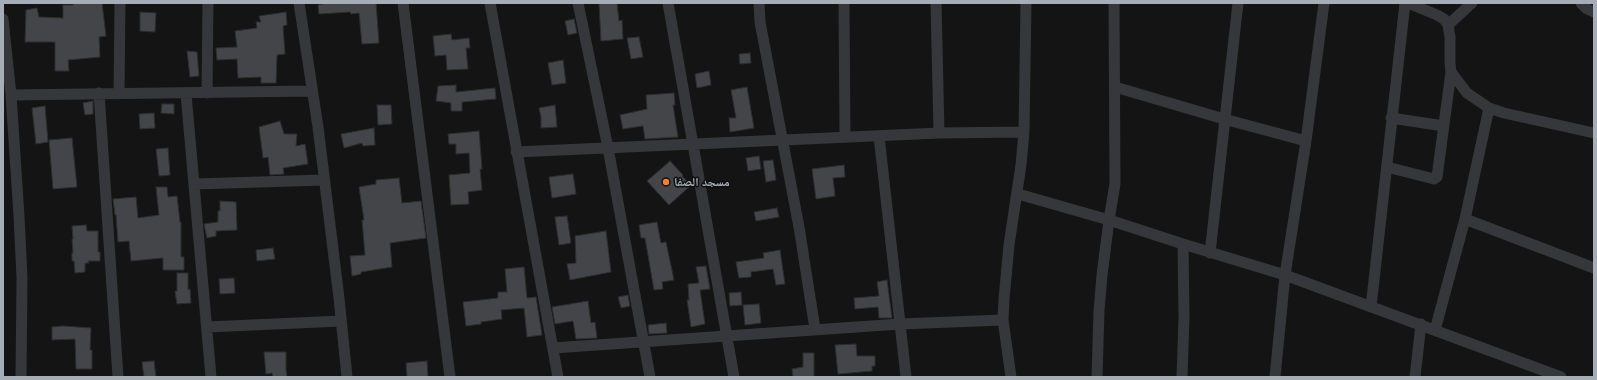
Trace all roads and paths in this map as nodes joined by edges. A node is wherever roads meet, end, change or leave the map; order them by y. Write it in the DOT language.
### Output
graph roads {
  1 [pos="120,3"];
  2 [pos="208,3"];
  3 [pos="299,3"];
  4 [pos="403,3"];
  5 [pos="490,3"];
  6 [pos="578,3"];
  7 [pos="668,3"];
  8 [pos="759,3"];
  9 [pos="844,3"];
  10 [pos="936,3"];
  11 [pos="1026,3"];
  12 [pos="1114,3"];
  13 [pos="1238,3"];
  14 [pos="1324,3"];
  15 [pos="1407,3"];
  16 [pos="1472,3"];
  17 [pos="1581,3"];
  18 [pos="1432,8"];
  19 [pos="1594,12"];
  20 [pos="3,19"];
  21 [pos="1448,26"];
  22 [pos="1451,72"];
  23 [pos="1115,87"];
  24 [pos="312,91"];
  25 [pos="99,93"];
  26 [pos="207,93"];
  27 [pos="119,94"];
  28 [pos="186,94"];
  29 [pos="11,95"];
  30 [pos="1489,108"];
  31 [pos="1392,118"];
  32 [pos="1224,119"];
  33 [pos="1444,126"];
  34 [pos="1024,132"];
  35 [pos="939,133"];
  36 [pos="1594,133"];
  37 [pos="879,136"];
  38 [pos="845,137"];
  39 [pos="783,141"];
  40 [pos="1306,141"];
  41 [pos="694,144"];
  42 [pos="608,148"];
  43 [pos="516,152"];
  44 [pos="1387,167"];
  45 [pos="324,180"];
  46 [pos="195,184"];
  47 [pos="1018,194"];
  48 [pos="1465,219"];
  49 [pos="1109,220"];
  50 [pos="1183,244"];
  51 [pos="1210,253"];
  52 [pos="1594,268"];
  53 [pos="1285,276"];
  54 [pos="1371,307"];
  55 [pos="1003,320"];
  56 [pos="341,321"];
  57 [pos="900,324"];
  58 [pos="1421,324"];
  59 [pos="207,327"];
  60 [pos="815,329"];
  61 [pos="1435,330"];
  62 [pos="727,335"];
  63 [pos="644,341"];
  64 [pos="553,348"];
  65 [pos="21,377"];
  66 [pos="118,377"];
  67 [pos="210,377"];
  68 [pos="347,377"];
  69 [pos="450,377"];
  70 [pos="558,377"];
  71 [pos="650,377"];
  72 [pos="734,377"];
  73 [pos="906,377"];
  74 [pos="1011,377"];
  75 [pos="1097,377"];
  76 [pos="1182,377"];
  77 [pos="1275,377"];
  78 [pos="1415,377"];
  79 [pos="1561,377"];
  1 -- 27 [label="street"];
  2 -- 26 [label="street"];
  3 -- 24 [label="street"];
  4 -- 69 [label="street"];
  5 -- 43 [label="street"];
  6 -- 42 [label="street"];
  7 -- 41 [label="street"];
  8 -- 39 [label="street"];
  9 -- 38 [label="street"];
  10 -- 35 [label="street"];
  11 -- 34 [label="street"];
  12 -- 23 [label="street"];
  13 -- 32 [label="street"];
  14 -- 40 [label="street"];
  15 -- 18 [label="street"];
  15 -- 31 [label="street"];
  16 -- 21 [label="street"];
  17 -- 19 [label="street"];
  18 -- 21 [label="street"];
  20 -- 29 [label="street"];
  21 -- 22 [label="street"];
  22 -- 30 [label="street"];
  22 -- 33 [label="street"];
  23 -- 32 [label="street"];
  23 -- 49 [label="street"];
  24 -- 26 [label="street"];
  24 -- 45 [label="street"];
  25 -- 27 [label="street"];
  25 -- 29 [label="street"];
  25 -- 66 [label="street"];
  26 -- 28 [label="street"];
  27 -- 28 [label="street"];
  28 -- 46 [label="street"];
  29 -- 65 [label="street"];
  30 -- 36 [label="street"];
  30 -- 48 [label="street"];
  31 -- 33 [label="street"];
  31 -- 44 [label="street"];
  32 -- 40 [label="street"];
  32 -- 51 [label="street"];
  33 -- 44 [label="street"];
  34 -- 35 [label="street"];
  34 -- 47 [label="street"];
  35 -- 37 [label="street"];
  37 -- 38 [label="street"];
  37 -- 57 [label="street"];
  38 -- 39 [label="street"];
  39 -- 41 [label="street"];
  39 -- 60 [label="street"];
  40 -- 53 [label="street"];
  41 -- 42 [label="street"];
  41 -- 62 [label="street"];
  42 -- 43 [label="street"];
  42 -- 63 [label="street"];
  43 -- 64 [label="street"];
  44 -- 54 [label="street"];
  45 -- 46 [label="street"];
  45 -- 56 [label="street"];
  46 -- 59 [label="street"];
  47 -- 49 [label="street"];
  47 -- 55 [label="street"];
  48 -- 52 [label="street"];
  48 -- 61 [label="street"];
  49 -- 50 [label="street"];
  49 -- 75 [label="street"];
  50 -- 51 [label="street"];
  50 -- 76 [label="street"];
  51 -- 53 [label="street"];
  53 -- 54 [label="street"];
  53 -- 77 [label="street"];
  54 -- 58 [label="street"];
  55 -- 57 [label="street"];
  55 -- 74 [label="street"];
  56 -- 59 [label="street"];
  56 -- 68 [label="street"];
  57 -- 60 [label="street"];
  57 -- 73 [label="street"];
  58 -- 61 [label="street"];
  58 -- 78 [label="street"];
  59 -- 67 [label="street"];
  60 -- 62 [label="street"];
  61 -- 79 [label="street"];
  62 -- 63 [label="street"];
  62 -- 72 [label="street"];
  63 -- 64 [label="street"];
  63 -- 71 [label="street"];
  64 -- 70 [label="street"];
}
